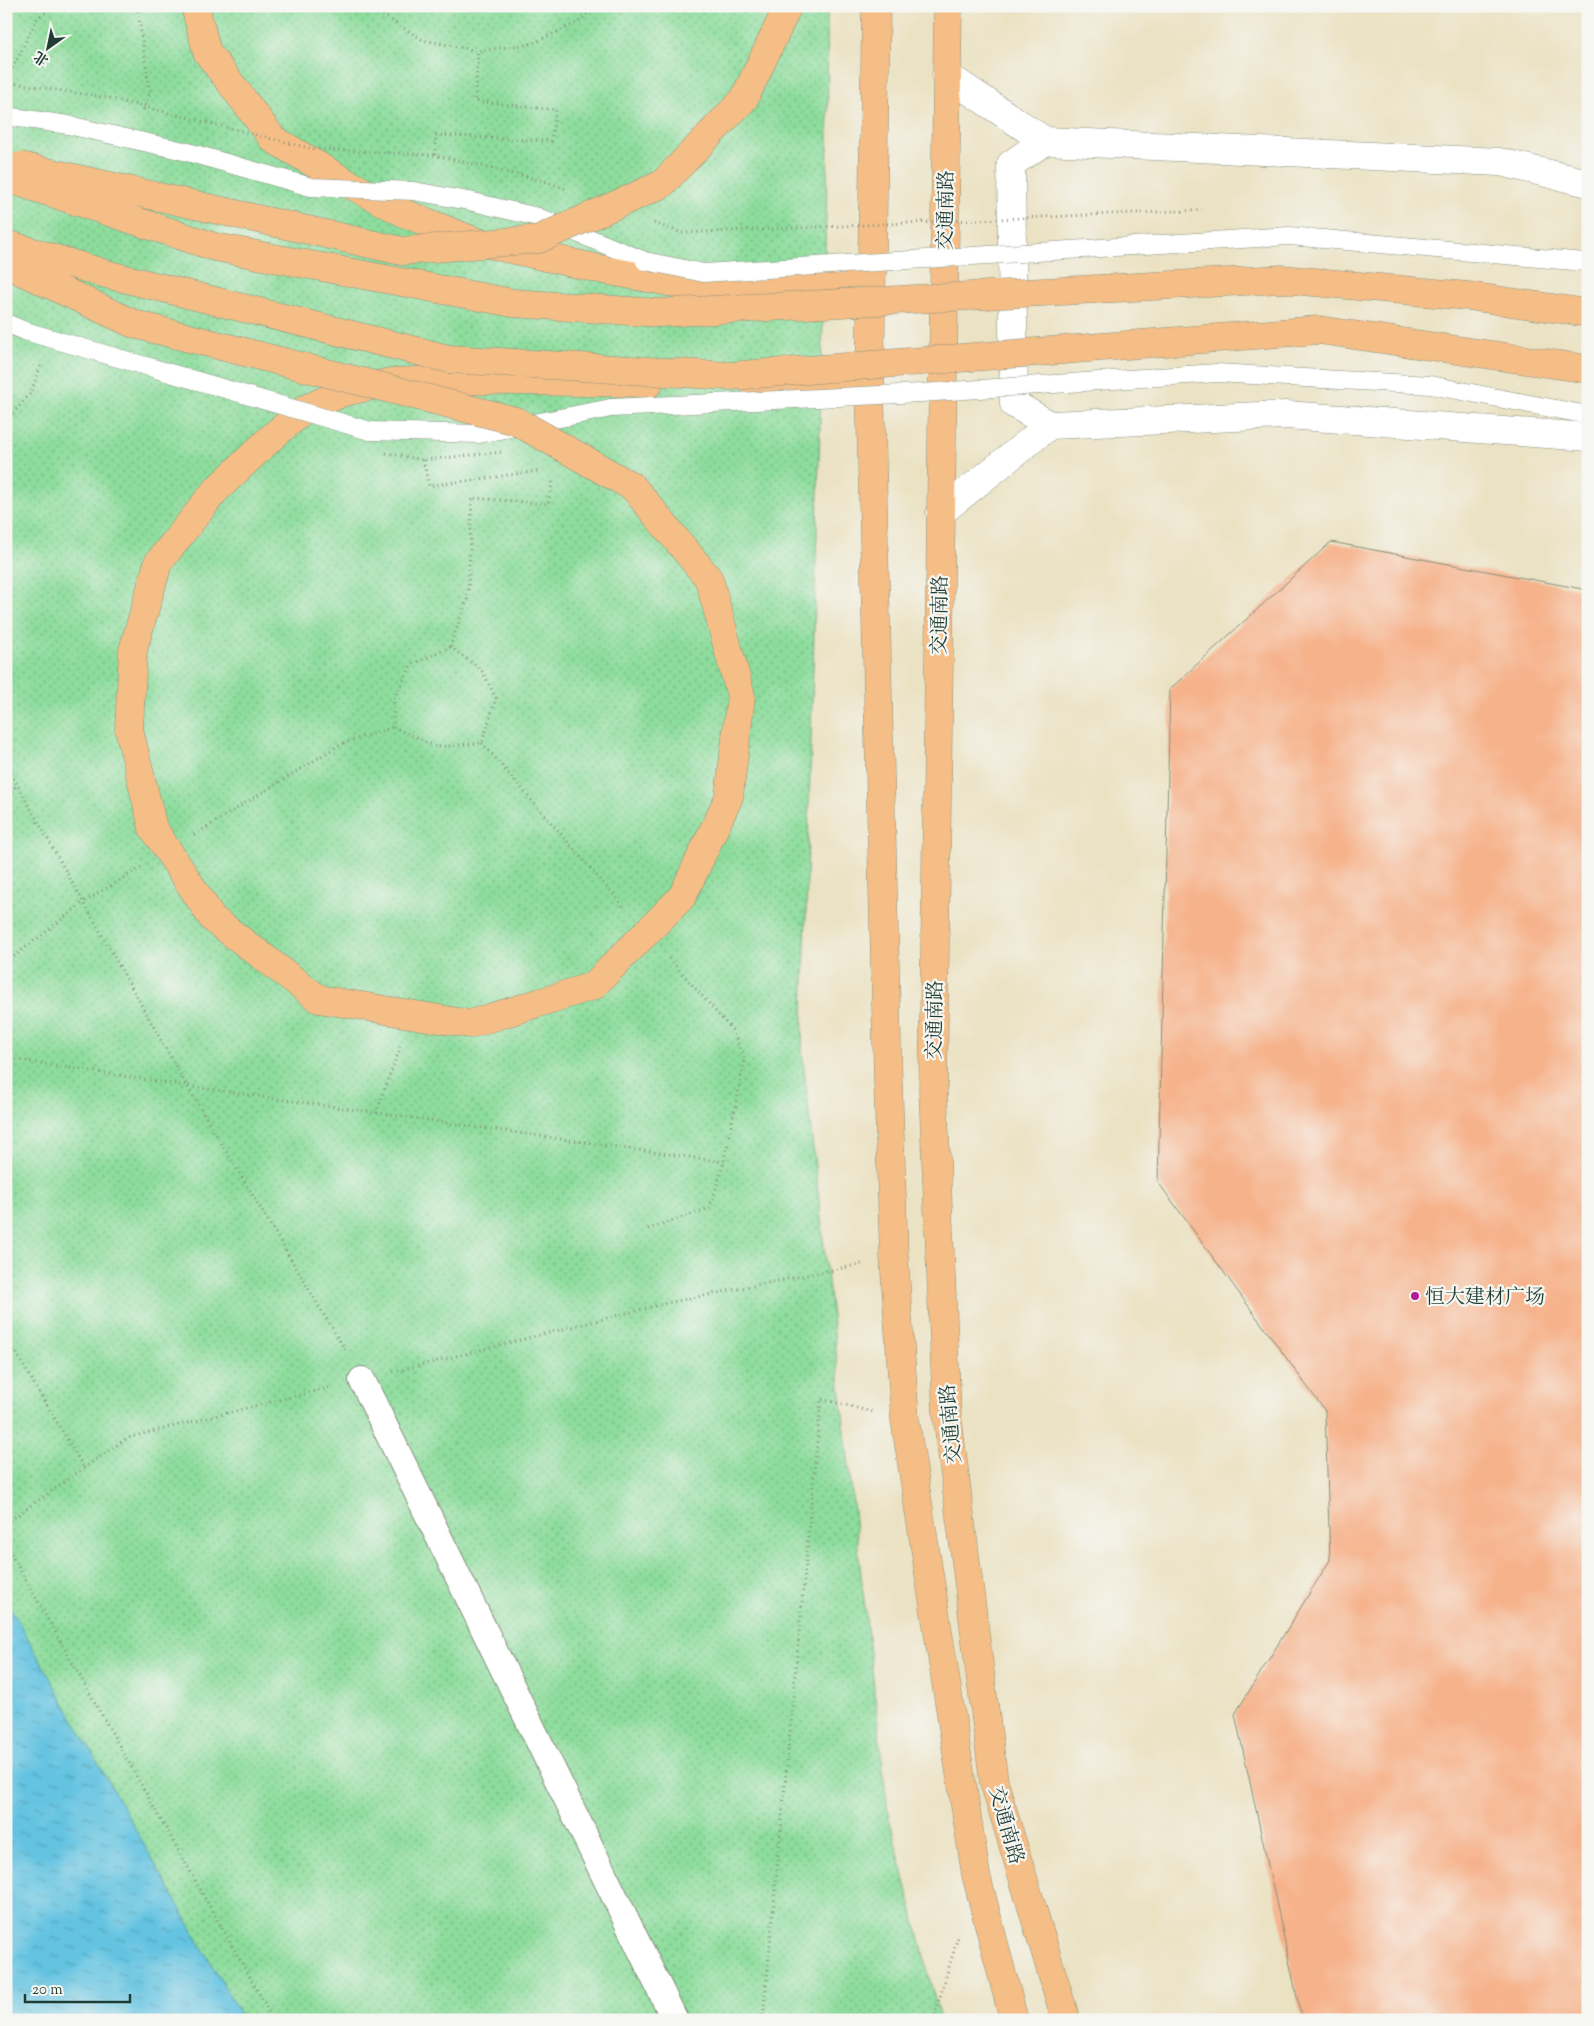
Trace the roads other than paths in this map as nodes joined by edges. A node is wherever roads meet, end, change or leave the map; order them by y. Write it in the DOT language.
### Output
graph roads {
  1 [pos="195,6"];
  2 [pos="788,6"];
  3 [pos="876,6"];
  4 [pos="948,6"];
  5 [pos="946,75"];
  6 [pos="6,116"];
  7 [pos="1045,141"];
  8 [pos="6,163"];
  9 [pos="6,178"];
  10 [pos="1588,183"];
  11 [pos="6,244"];
  12 [pos="1586,262"];
  13 [pos="6,264"];
  14 [pos="872,271"];
  15 [pos="1588,313"];
  16 [pos="6,323"];
  17 [pos="1588,369"];
  18 [pos="870,386"];
  19 [pos="1588,415"];
  20 [pos="1050,425"];
  21 [pos="1588,437"];
  22 [pos="940,513"];
  23 [pos="362,1380"];
  24 [pos="675,2020"];
  25 [pos="1014,2020"];
  26 [pos="1066,2020"];
  1 -- 14 [label="main road"];
  2 -- 8 [label="main road, bridge"];
  3 -- 14 [label="main road, 交通南路"];
  4 -- 5 [label="main road, 交通南路"];
  5 -- 7 [label="street"];
  5 -- 22 [label="main road, 交通南路"];
  6 -- 12 [label="lane, bridge"];
  7 -- 10 [label="street"];
  7 -- 20 [label="street"];
  9 -- 15 [label="main road, bridge"];
  11 -- 17 [label="main road, bridge"];
  13 -- 18 [label="main road, bridge"];
  14 -- 18 [label="main road, 交通南路"];
  16 -- 19 [label="lane, bridge"];
  18 -- 25 [label="main road, 交通南路"];
  20 -- 21 [label="street"];
  20 -- 22 [label="street"];
  22 -- 26 [label="main road, 交通南路"];
  23 -- 24 [label="street"];
}
